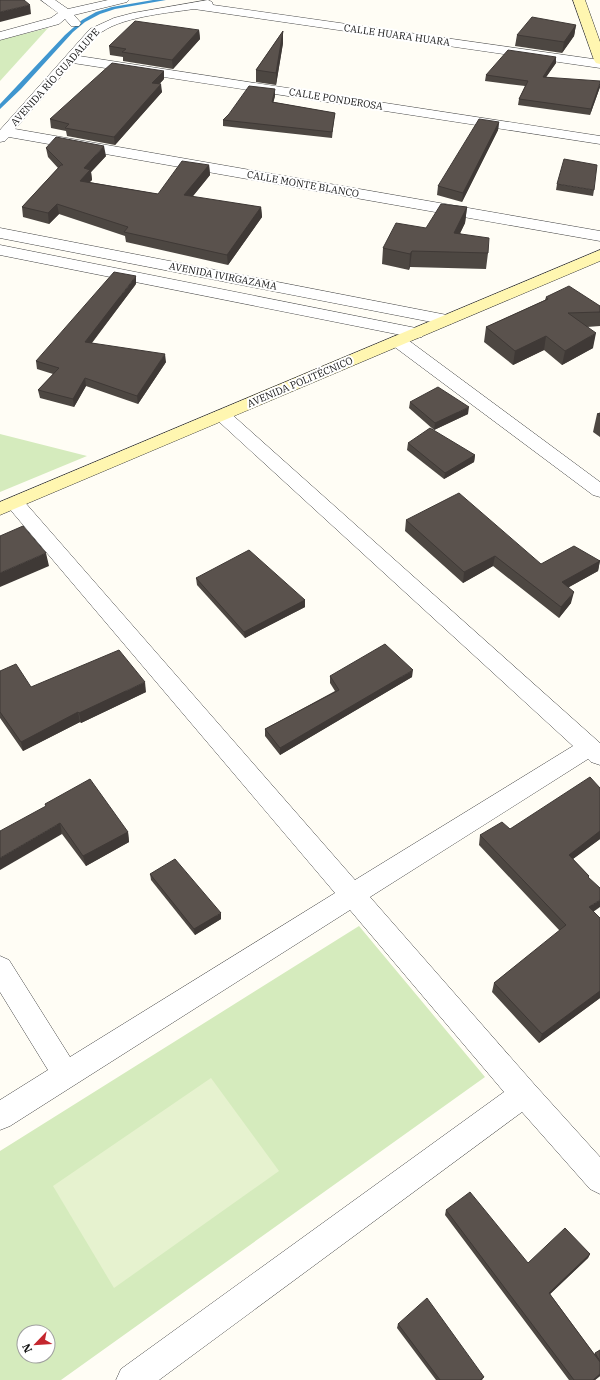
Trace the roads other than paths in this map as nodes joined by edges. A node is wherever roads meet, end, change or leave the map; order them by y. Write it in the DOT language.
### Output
graph roads {
  1 [pos="47,0"];
  2 [pos="123,0"];
  3 [pos="232,0"];
  4 [pos="579,0"];
  5 [pos="194,6"];
  6 [pos="79,24"];
  7 [pos="0,36"];
  8 [pos="600,58"];
  9 [pos="71,59"];
  10 [pos="3,135"];
  11 [pos="600,140"];
  12 [pos="0,233"];
  13 [pos="600,236"];
  14 [pos="0,250"];
  15 [pos="600,255"];
  16 [pos="447,320"];
  17 [pos="416,333"];
  18 [pos="398,341"];
  19 [pos="222,415"];
  20 [pos="600,491"];
  21 [pos="8,506"];
  22 [pos="594,752"];
  23 [pos="354,894"];
  24 [pos="0,968"];
  25 [pos="66,1075"];
  26 [pos="524,1094"];
  27 [pos="0,1116"];
  28 [pos="600,1179"];
  29 [pos="132,1380"];
  1 -- 6 [label="street"];
  2 -- 6 [label="street"];
  3 -- 5 [label="street, AVENIDA RÍO GUADALUPE"];
  4 -- 8 [label="street"];
  5 -- 6 [label="street, AVENIDA RÍO GUADALUPE"];
  5 -- 8 [label="street, CALLE HUARA HUARA"];
  6 -- 7 [label="street"];
  6 -- 9 [label="street, AVENIDA RÍO GUADALUPE"];
  9 -- 10 [label="street, AVENIDA RÍO GUADALUPE"];
  9 -- 11 [label="street, CALLE PONDEROSA"];
  10 -- 13 [label="street, CALLE MONTE BLANCO"];
  12 -- 16 [label="street, AVENIDA IVIRGAZAMA"];
  14 -- 17 [label="street, AVENIDA IVIRGAZAMA"];
  15 -- 16 [label="street, AVENIDA POLITÉCNICO"];
  16 -- 17 [label="street, AVENIDA POLITÉCNICO"];
  17 -- 18 [label="street, AVENIDA POLITÉCNICO"];
  18 -- 19 [label="street, AVENIDA POLITÉCNICO"];
  18 -- 20 [label="street"];
  19 -- 21 [label="street, AVENIDA POLITÉCNICO"];
  19 -- 22 [label="street"];
  21 -- 23 [label="street"];
  22 -- 23 [label="street"];
  23 -- 25 [label="street"];
  23 -- 26 [label="street"];
  24 -- 25 [label="street"];
  25 -- 27 [label="street"];
  26 -- 28 [label="street"];
  26 -- 29 [label="street"];
}
